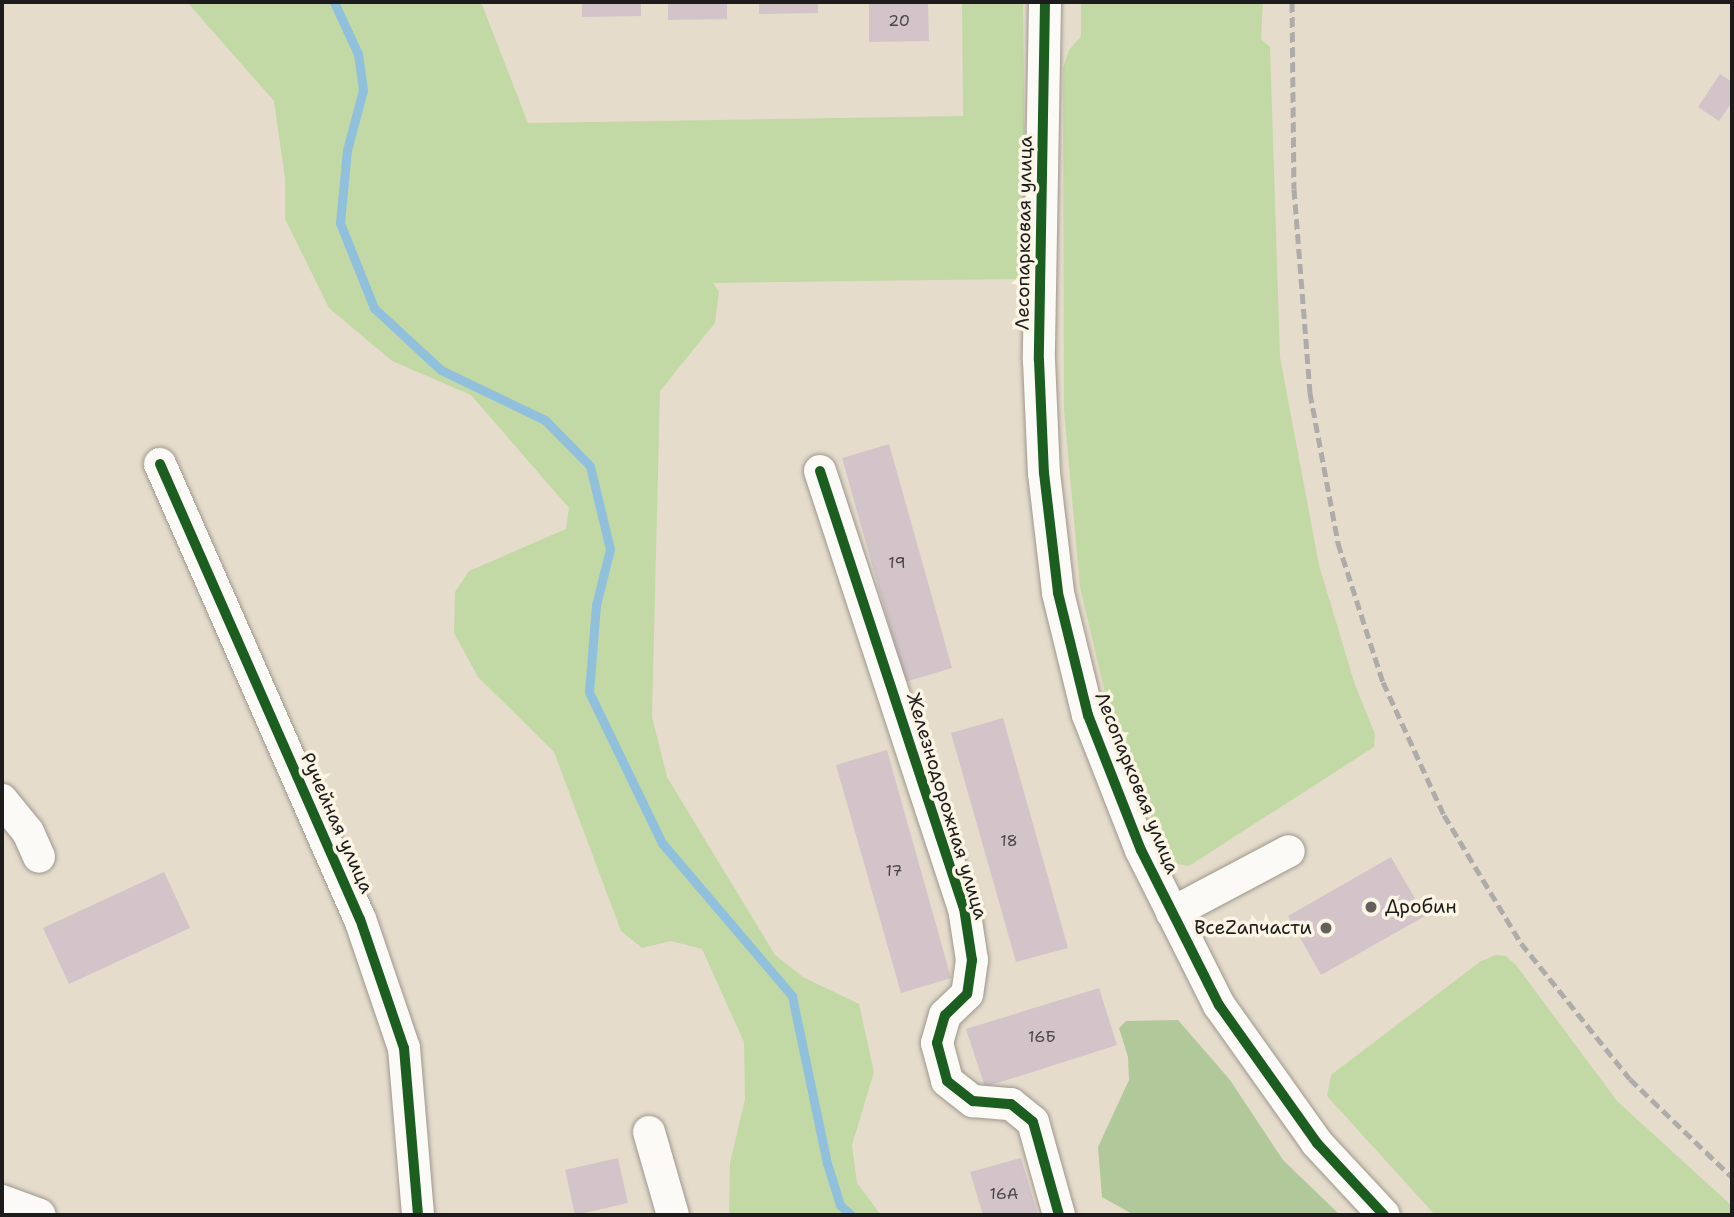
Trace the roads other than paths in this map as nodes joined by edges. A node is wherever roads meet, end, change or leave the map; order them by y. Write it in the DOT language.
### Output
graph roads {
  1 [pos="1045,2"];
  2 [pos="160,464"];
  3 [pos="820,471"];
  4 [pos="2,800"];
  5 [pos="1289,851"];
  6 [pos="39,857"];
  7 [pos="1172,913"];
  8 [pos="649,1132"];
  9 [pos="2,1201"];
  10 [pos="40,1215"];
  11 [pos="418,1215"];
  12 [pos="673,1215"];
  13 [pos="1059,1215"];
  14 [pos="1384,1215"];
  1 -- 7 [label="street, Лесопарковая улица"];
  2 -- 11 [label="street, Ручейная улица"];
  3 -- 13 [label="street, Железнодорожная улица"];
  4 -- 6 [label="street"];
  5 -- 7 [label="street"];
  7 -- 14 [label="street, Лесопарковая улица"];
  8 -- 12 [label="street"];
  9 -- 10 [label="street"];
}
